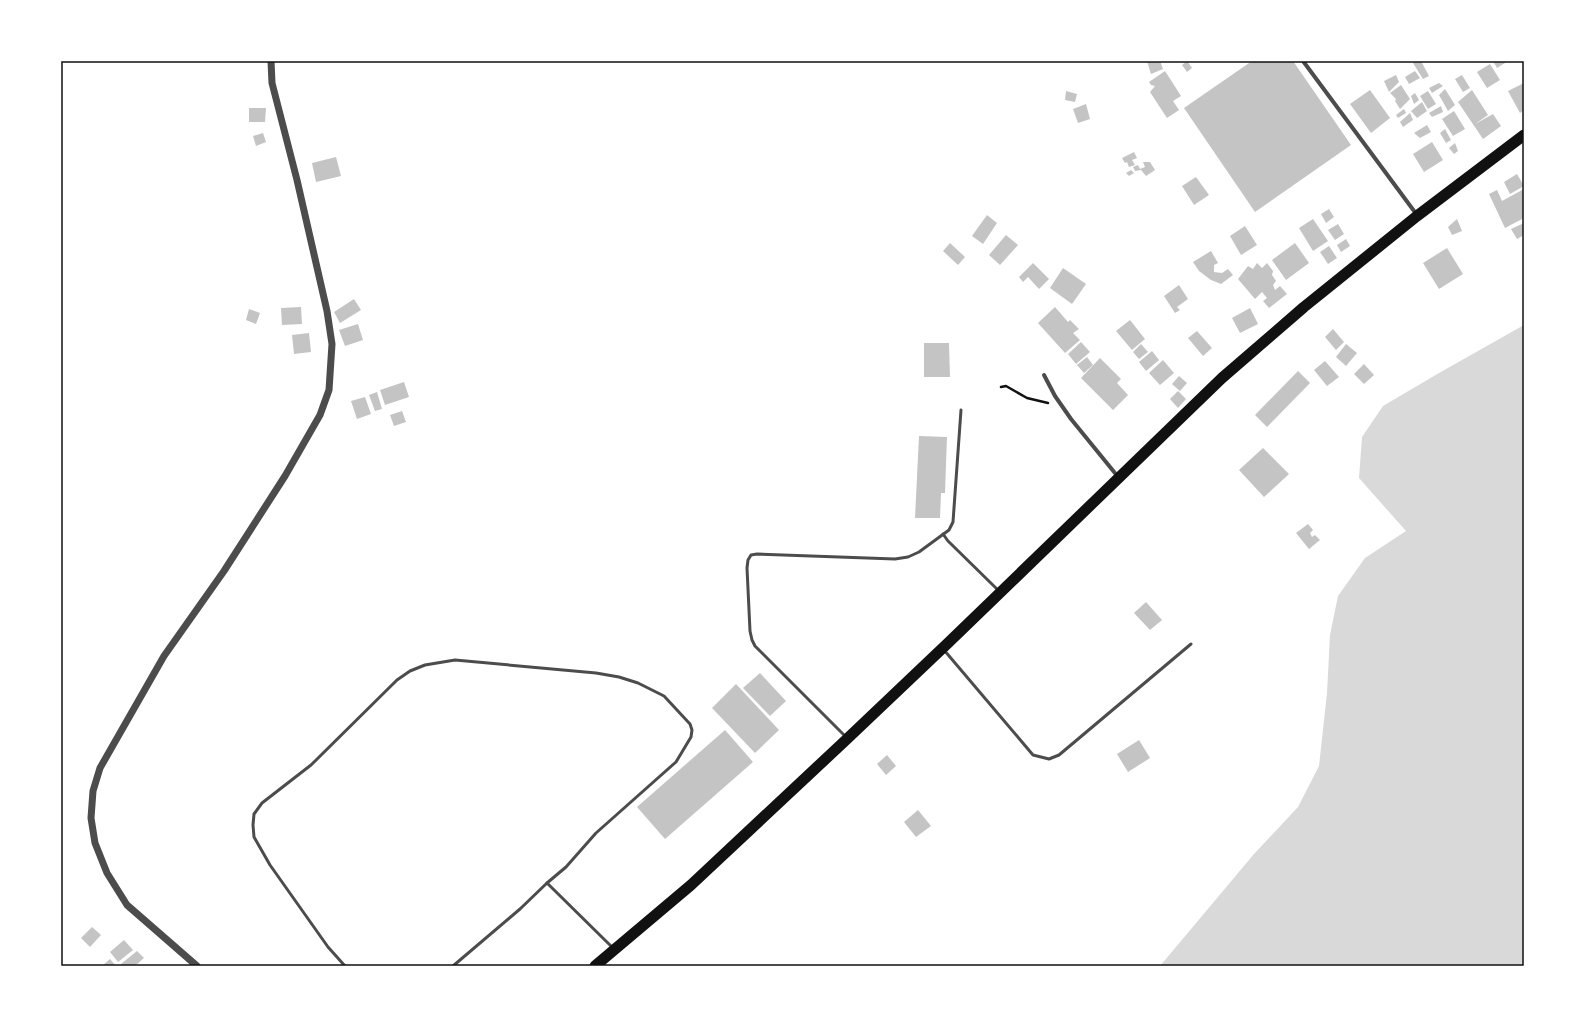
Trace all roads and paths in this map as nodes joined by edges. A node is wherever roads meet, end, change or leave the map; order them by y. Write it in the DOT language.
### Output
graph roads {
  1 [pos="271,61"];
  2 [pos="1303,61"];
  3 [pos="1524,135"];
  4 [pos="1417,216"];
  5 [pos="1044,375"];
  6 [pos="1001,387"];
  7 [pos="1061,405"];
  8 [pos="961,410"];
  9 [pos="1119,478"];
  10 [pos="943,534"];
  11 [pos="1000,593"];
  12 [pos="1191,644"];
  13 [pos="942,648"];
  14 [pos="848,738"];
  15 [pos="547,883"];
  16 [pos="614,950"];
  17 [pos="197,966"];
  18 [pos="345,966"];
  19 [pos="453,966"];
  20 [pos="595,966"];
  1 -- 17 [label="street"];
  2 -- 4 [label="street"];
  3 -- 4 [label="highway"];
  4 -- 9 [label="highway"];
  5 -- 7 [label="street"];
  6 -- 7 [label="path"];
  7 -- 9 [label="street"];
  8 -- 10 [label="lane"];
  9 -- 11 [label="highway"];
  10 -- 11 [label="lane"];
  10 -- 14 [label="lane"];
  11 -- 13 [label="highway"];
  12 -- 13 [label="lane"];
  13 -- 14 [label="highway"];
  14 -- 16 [label="highway"];
  15 -- 16 [label="lane"];
  15 -- 18 [label="lane"];
  15 -- 19 [label="lane"];
  16 -- 20 [label="highway"];
}
